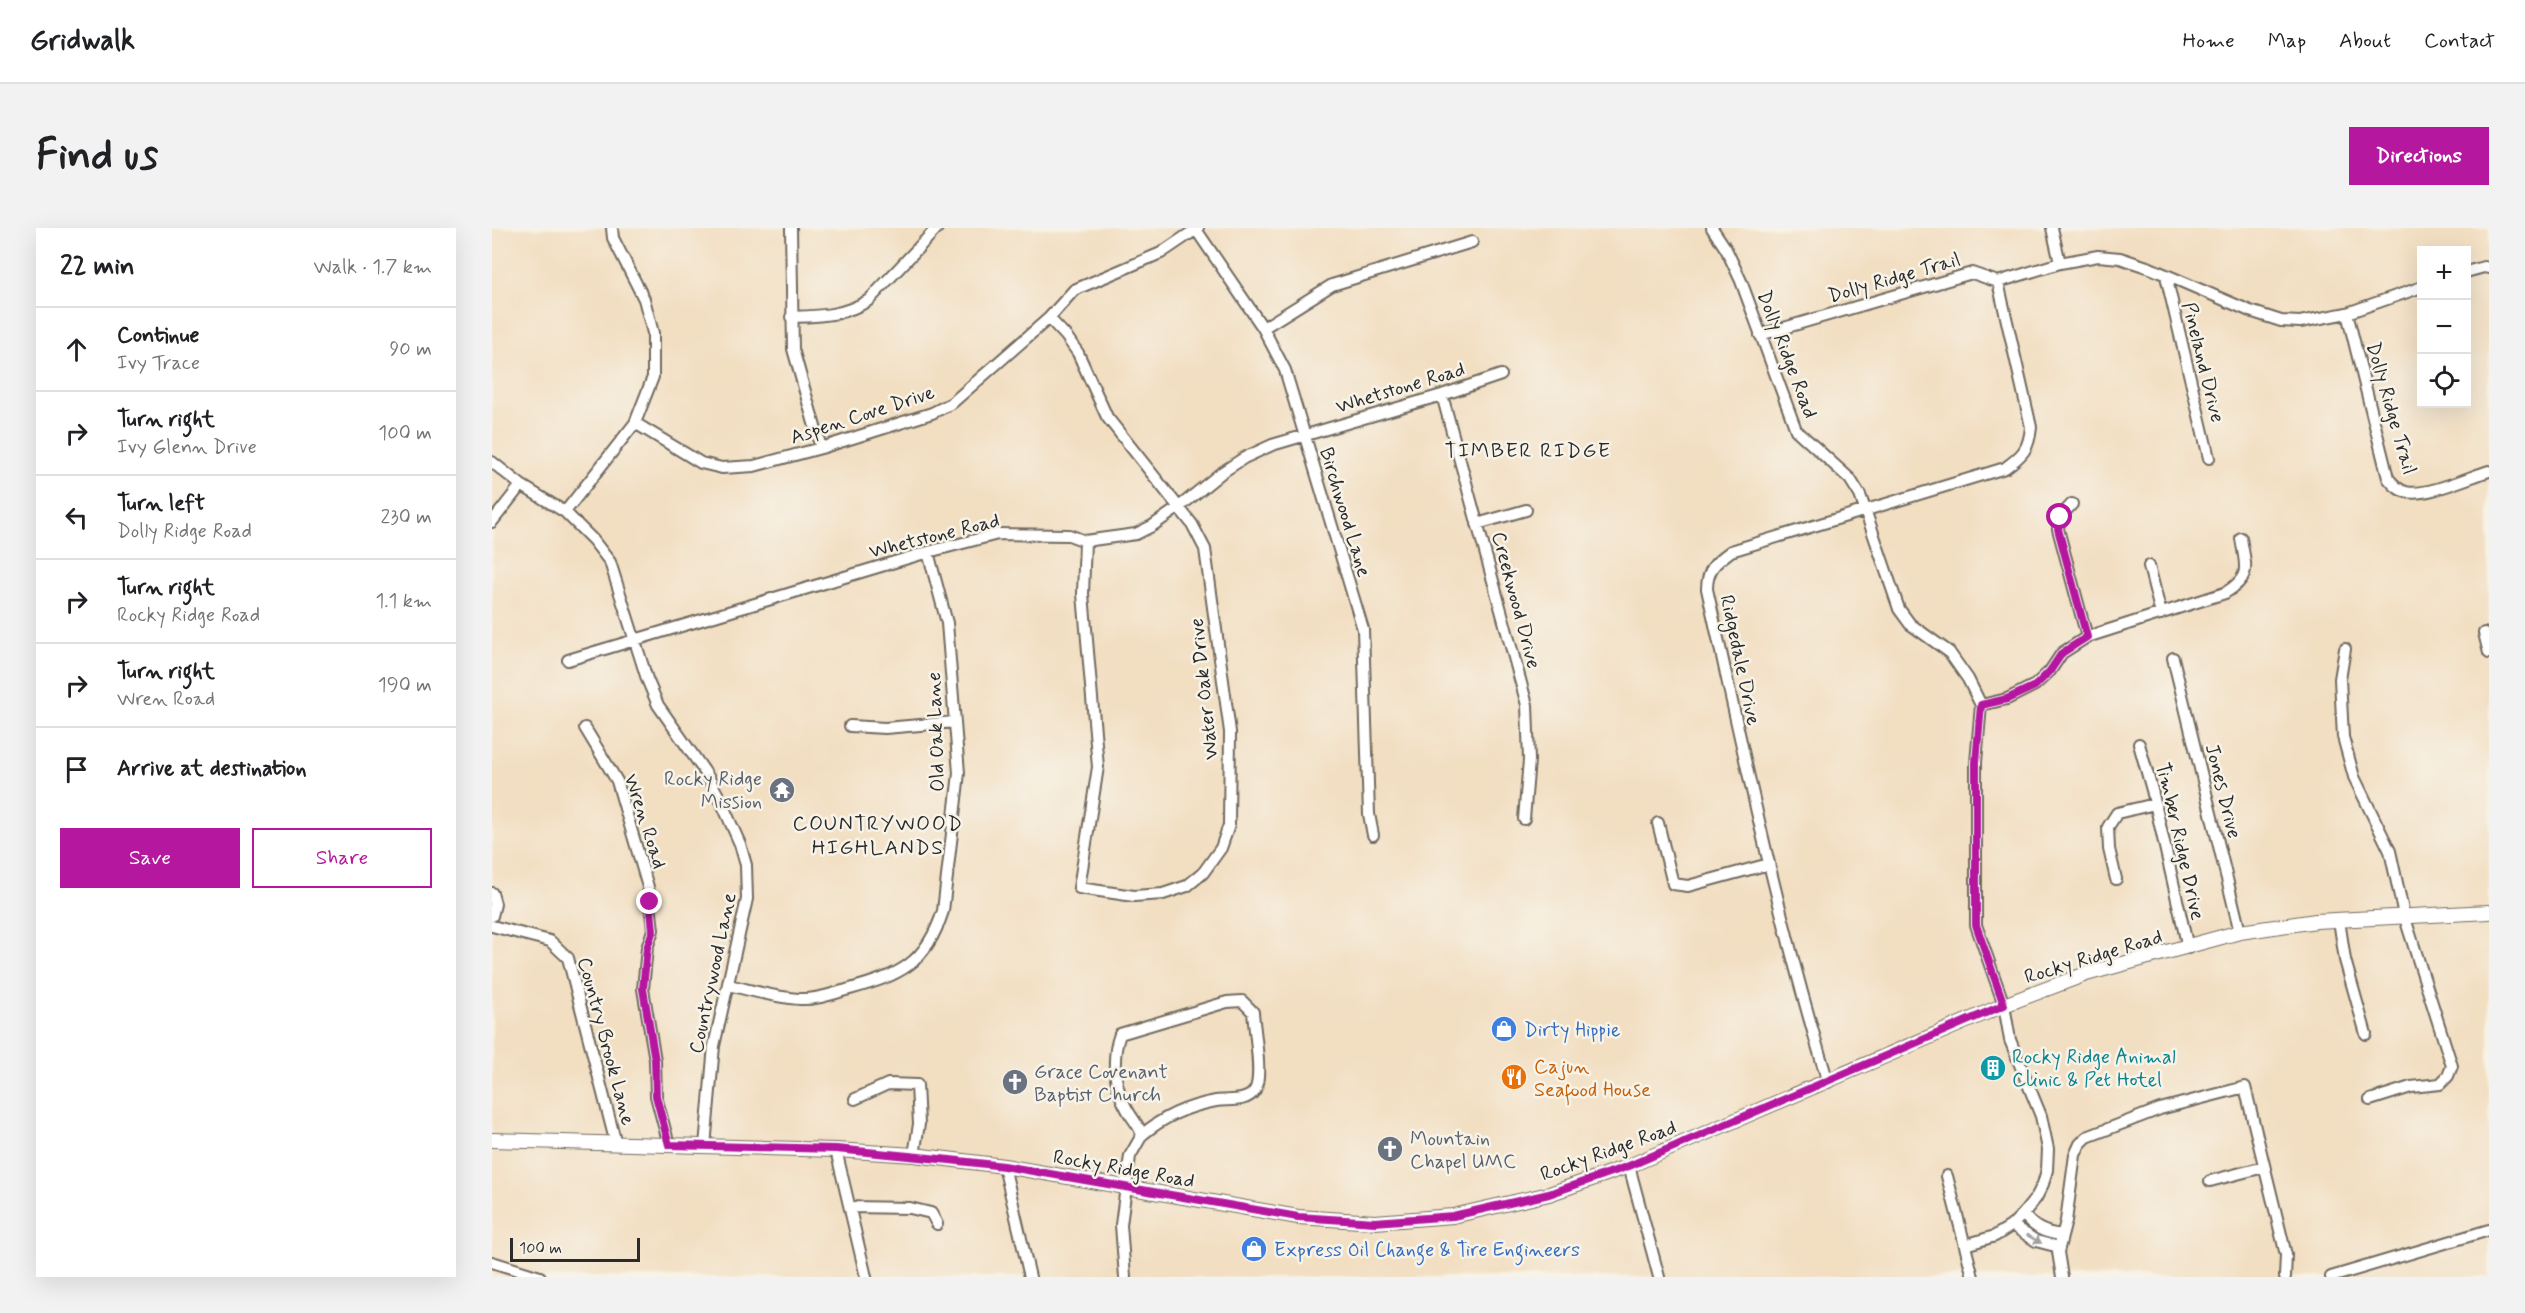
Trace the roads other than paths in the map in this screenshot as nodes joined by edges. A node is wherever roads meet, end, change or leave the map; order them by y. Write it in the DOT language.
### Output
graph roads {
  1 [pos="612,228"];
  2 [pos="791,228"];
  3 [pos="938,228"];
  4 [pos="1712,228"];
  5 [pos="2052,228"];
  6 [pos="1196,229"];
  7 [pos="1472,242"];
  8 [pos="2060,263"];
  9 [pos="2489,268"];
  10 [pos="2471,271"];
  11 [pos="2166,276"];
  12 [pos="1998,282"];
  13 [pos="2417,288"];
  14 [pos="2347,313"];
  15 [pos="791,317"];
  16 [pos="1048,318"];
  17 [pos="1263,328"];
  18 [pos="1761,335"];
  19 [pos="1501,375"];
  20 [pos="1442,395"];
  21 [pos="635,423"];
  22 [pos="1304,435"];
  23 [pos="821,448"];
  24 [pos="2209,458"];
  25 [pos="492,462"];
  26 [pos="2489,471"];
  27 [pos="521,485"];
  28 [pos="2072,504"];
  29 [pos="1178,508"];
  30 [pos="1526,510"];
  31 [pos="1865,511"];
  32 [pos="565,512"];
  33 [pos="492,522"];
  34 [pos="1477,524"];
  35 [pos="2241,538"];
  36 [pos="1085,541"];
  37 [pos="928,552"];
  38 [pos="2149,566"];
  39 [pos="2160,614"];
  40 [pos="2484,633"];
  41 [pos="2087,637"];
  42 [pos="634,641"];
  43 [pos="2345,649"];
  44 [pos="2489,653"];
  45 [pos="2173,658"];
  46 [pos="568,660"];
  47 [pos="1981,705"];
  48 [pos="955,722"];
  49 [pos="850,726"];
  50 [pos="585,728"];
  51 [pos="2139,744"];
  52 [pos="2155,804"];
  53 [pos="1524,819"];
  54 [pos="1658,823"];
  55 [pos="1373,835"];
  56 [pos="1769,864"];
  57 [pos="2116,879"];
  58 [pos="492,893"];
  59 [pos="2489,912"];
  60 [pos="2404,915"];
  61 [pos="492,916"];
  62 [pos="2339,920"];
  63 [pos="492,926"];
  64 [pos="2240,932"];
  65 [pos="2188,948"];
  66 [pos="728,985"];
  67 [pos="2004,1005"];
  68 [pos="2366,1034"];
  69 [pos="1828,1082"];
  70 [pos="855,1099"];
  71 [pos="2370,1100"];
  72 [pos="1142,1135"];
  73 [pos="492,1140"];
  74 [pos="616,1144"];
  75 [pos="669,1145"];
  76 [pos="705,1146"];
  77 [pos="836,1149"];
  78 [pos="914,1155"];
  79 [pos="1004,1166"];
  80 [pos="1629,1166"];
  81 [pos="2264,1167"];
  82 [pos="1947,1176"];
  83 [pos="2210,1182"];
  84 [pos="1127,1188"];
  85 [pos="851,1208"];
  86 [pos="2023,1214"];
  87 [pos="937,1224"];
  88 [pos="2012,1225"];
  89 [pos="2489,1230"];
  90 [pos="2062,1234"];
  91 [pos="1965,1245"];
  92 [pos="2059,1247"];
  93 [pos="492,1262"];
  94 [pos="2346,1275"];
  95 [pos="540,1277"];
  96 [pos="866,1277"];
  97 [pos="1030,1277"];
  98 [pos="1125,1277"];
  99 [pos="1659,1277"];
  100 [pos="1973,1277"];
  101 [pos="2062,1277"];
  102 [pos="2285,1277"];
  103 [pos="2331,1277"];
  1 -- 21 [label="street"];
  2 -- 15 [label="street"];
  3 -- 15 [label="street"];
  4 -- 18 [label="street, Dolly Ridge Road"];
  5 -- 8 [label="street"];
  6 -- 16 [label="street, Aspen Cove Drive"];
  6 -- 17 [label="street, Birchwood Lane"];
  7 -- 17 [label="street"];
  8 -- 11 [label="street"];
  8 -- 12 [label="street"];
  9 -- 10 [label="street"];
  11 -- 14 [label="street"];
  11 -- 24 [label="street, Pineland Drive"];
  12 -- 18 [label="street, Dolly Ridge Trail"];
  12 -- 31 [label="street, Ridgedale Drive"];
  13 -- 14 [label="street"];
  14 -- 26 [label="street, Dolly Ridge Trail"];
  15 -- 23 [label="street"];
  16 -- 23 [label="street, Aspen Cove Drive"];
  16 -- 29 [label="street, Water Oak Drive"];
  17 -- 22 [label="street, Birchwood Lane"];
  18 -- 31 [label="street, Dolly Ridge Road"];
  19 -- 20 [label="street, Whetstone Road"];
  20 -- 22 [label="street, Whetstone Road"];
  20 -- 34 [label="street, Creekwood Drive"];
  21 -- 23 [label="street, Aspen Cove Drive"];
  21 -- 32 [label="street"];
  22 -- 29 [label="street, Whetstone Road"];
  22 -- 55 [label="street, Birchwood Lane"];
  25 -- 27 [label="street, Countrywood Lane"];
  27 -- 32 [label="street, Countrywood Lane"];
  27 -- 33 [label="street"];
  28 -- 41 [label="street"];
  29 -- 36 [label="street, Whetstone Road"];
  29 -- 36 [label="street, Water Oak Drive"];
  30 -- 34 [label="street"];
  31 -- 47 [label="street, Dolly Ridge Road"];
  31 -- 56 [label="street, Ridgedale Drive"];
  32 -- 42 [label="street, Countrywood Lane"];
  34 -- 53 [label="street, Creekwood Drive"];
  35 -- 39 [label="street"];
  36 -- 37 [label="street, Whetstone Road"];
  37 -- 42 [label="street, Whetstone Road"];
  37 -- 48 [label="street, Old Oak Lane"];
  38 -- 39 [label="street"];
  39 -- 41 [label="street"];
  40 -- 44 [label="street"];
  41 -- 47 [label="street"];
  42 -- 46 [label="street, Whetstone Road"];
  42 -- 66 [label="street, Countrywood Lane"];
  43 -- 60 [label="street"];
  45 -- 64 [label="street, Jones Drive"];
  47 -- 67 [label="street"];
  48 -- 49 [label="street"];
  48 -- 66 [label="street, Old Oak Lane"];
  50 -- 75 [label="street, Wren Road"];
  51 -- 52 [label="street, Timber Ridge Drive"];
  52 -- 57 [label="street"];
  52 -- 65 [label="street, Timber Ridge Drive"];
  54 -- 56 [label="street"];
  56 -- 69 [label="street, Ridgedale Drive"];
  58 -- 61 [label="street"];
  59 -- 60 [label="main road, Rocky Ridge Road"];
  60 -- 62 [label="main road, Rocky Ridge Road"];
  60 -- 71 [label="street"];
  62 -- 64 [label="main road, Rocky Ridge Road"];
  62 -- 68 [label="street"];
  63 -- 74 [label="street, Country Brook Lane"];
  64 -- 65 [label="main road, Rocky Ridge Road"];
  65 -- 67 [label="main road, Rocky Ridge Road"];
  66 -- 76 [label="street, Countrywood Lane"];
  67 -- 69 [label="main road, Rocky Ridge Road"];
  67 -- 86 [label="street"];
  69 -- 80 [label="main road, Rocky Ridge Road"];
  70 -- 78 [label="street"];
  72 -- 72 [label="street"];
  72 -- 84 [label="street"];
  73 -- 74 [label="main road, Rocky Ridge Road"];
  74 -- 75 [label="main road, Rocky Ridge Road"];
  75 -- 76 [label="main road, Rocky Ridge Road"];
  76 -- 77 [label="main road, Rocky Ridge Road"];
  77 -- 78 [label="main road, Rocky Ridge Road"];
  77 -- 85 [label="street"];
  78 -- 79 [label="main road, Rocky Ridge Road"];
  79 -- 84 [label="main road, Rocky Ridge Road"];
  79 -- 97 [label="street"];
  80 -- 84 [label="main road, Rocky Ridge Road"];
  80 -- 99 [label="street"];
  81 -- 83 [label="street"];
  81 -- 90 [label="street"];
  81 -- 102 [label="street"];
  82 -- 91 [label="street"];
  84 -- 98 [label="street"];
  85 -- 87 [label="street"];
  85 -- 96 [label="street"];
  86 -- 88 [label="street"];
  86 -- 90 [label="street"];
  88 -- 91 [label="street"];
  88 -- 92 [label="street, one-way"];
  89 -- 94 [label="street"];
  90 -- 92 [label="street"];
  91 -- 100 [label="street"];
  92 -- 101 [label="street"];
  93 -- 95 [label="street"];
  94 -- 103 [label="street"];
}
